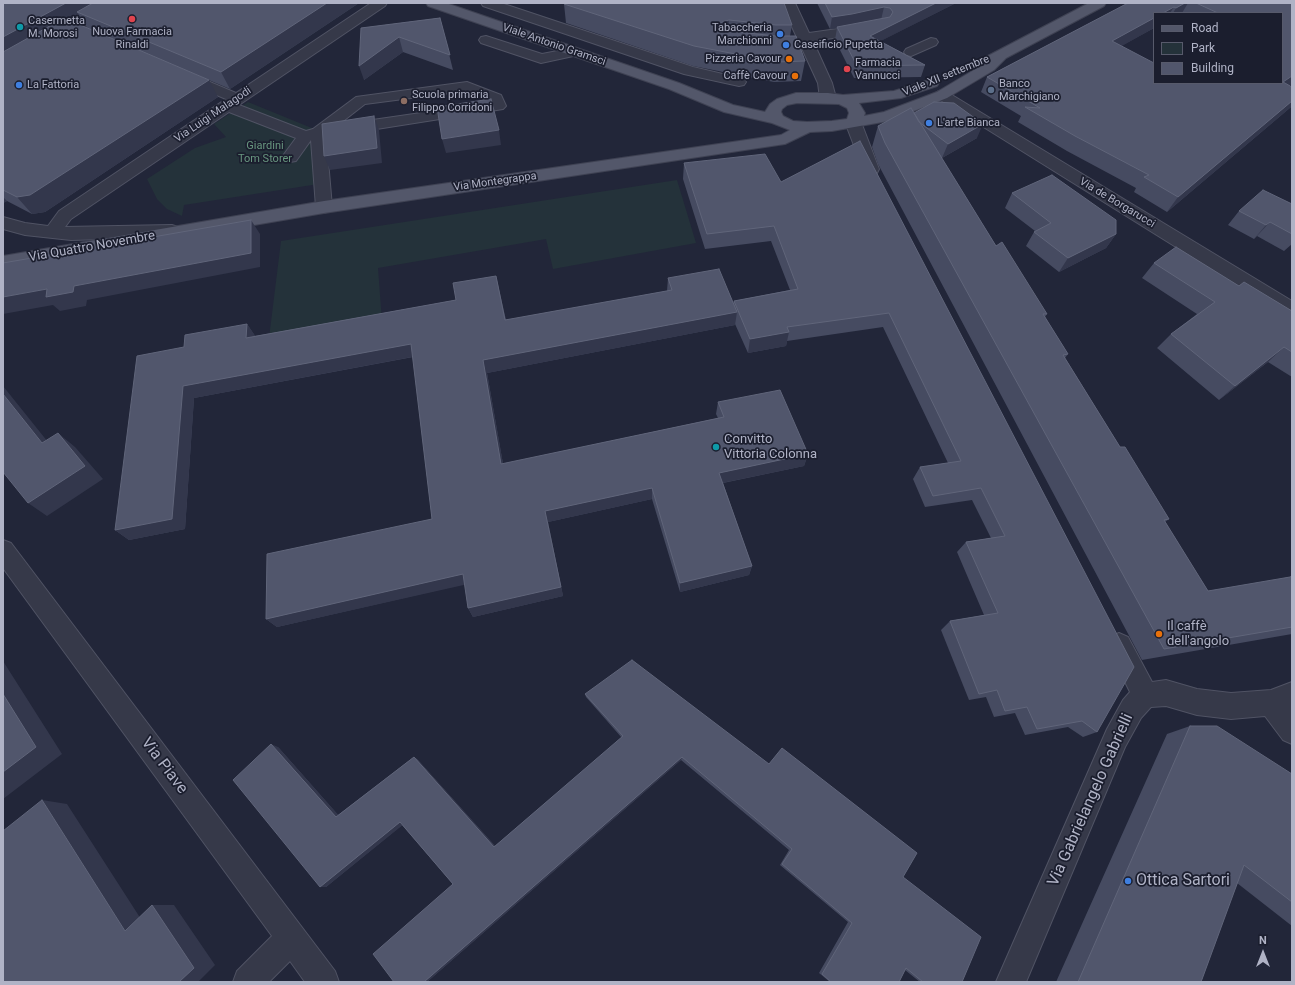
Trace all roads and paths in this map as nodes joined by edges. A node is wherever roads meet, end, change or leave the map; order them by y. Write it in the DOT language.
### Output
graph roads {
  1 [pos="121,3"];
  2 [pos="380,3"];
  3 [pos="434,3"];
  4 [pos="488,3"];
  5 [pos="788,3"];
  6 [pos="1099,3"];
  7 [pos="520,14"];
  8 [pos="881,25"];
  9 [pos="503,27"];
  10 [pos="74,30"];
  11 [pos="88,36"];
  12 [pos="931,42"];
  13 [pos="612,45"];
  14 [pos="805,46"];
  15 [pos="573,52"];
  16 [pos="911,52"];
  17 [pos="1001,55"];
  18 [pos="595,59"];
  19 [pos="3,69"];
  20 [pos="174,72"];
  21 [pos="739,82"];
  22 [pos="674,86"];
  23 [pos="948,96"];
  24 [pos="743,97"];
  25 [pos="828,98"];
  26 [pos="762,100"];
  27 [pos="843,100"];
  28 [pos="233,102"];
  29 [pos="782,102"];
  30 [pos="777,119"];
  31 [pos="853,122"];
  32 [pos="807,127"];
  33 [pos="312,135"];
  34 [pos="290,157"];
  35 [pos="880,186"];
  36 [pos="324,207"];
  37 [pos="3,223"];
  38 [pos="181,231"];
  39 [pos="52,233"];
  40 [pos="3,262"];
  41 [pos="1292,310"];
  42 [pos="3,550"];
  43 [pos="1111,630"];
  44 [pos="1145,695"];
  45 [pos="1282,699"];
  46 [pos="1292,731"];
  47 [pos="291,938"];
  48 [pos="248,982"];
  49 [pos="324,982"];
  50 [pos="1011,982"];
  1 -- 10 [label="street"];
  2 -- 28 [label="street, Via Luigi Malagodi"];
  3 -- 9 [label="main road, Viale Antonio Gramsci"];
  4 -- 7 [label="street"];
  5 -- 14 [label="street"];
  6 -- 17 [label="main road, Viale XII settembre"];
  7 -- 9 [label="street"];
  7 -- 13 [label="street"];
  8 -- 14 [label="street"];
  9 -- 15 [label="main road, Viale Antonio Gramsci"];
  9 -- 15 [label="street"];
  10 -- 11 [label="street"];
  10 -- 19 [label="street"];
  12 -- 16 [label="street"];
  13 -- 18 [label="street"];
  13 -- 21 [label="street"];
  14 -- 25 [label="street"];
  15 -- 18 [label="main road, Viale Antonio Gramsci"];
  17 -- 23 [label="main road, Viale XII settembre"];
  17 -- 27 [label="main road, Viale XII settembre"];
  18 -- 22 [label="main road, Viale Antonio Gramsci"];
  20 -- 28 [label="street"];
  22 -- 24 [label="main road, Viale Antonio Gramsci"];
  22 -- 30 [label="main road, Viale Antonio Gramsci"];
  23 -- 31 [label="main road, Viale XII settembre"];
  23 -- 41 [label="street, Via de Borgarucci"];
  25 -- 27 [label="main road, Viale XII settembre"];
  25 -- 29 [label="main road, Viale XII settembre"];
  26 -- 29 [label="main road"];
  27 -- 31 [label="main road"];
  28 -- 33 [label="street"];
  28 -- 39 [label="street, Via Luigi Malagodi"];
  29 -- 30 [label="main road"];
  30 -- 32 [label="main road, Viale Antonio Gramsci"];
  31 -- 32 [label="main road, Viale XII settembre"];
  31 -- 35 [label="street"];
  32 -- 36 [label="main road, Via Montegrappa"];
  33 -- 33 [label="street"];
  33 -- 34 [label="street"];
  33 -- 36 [label="street"];
  36 -- 38 [label="main road, Via Montegrappa"];
  37 -- 39 [label="street"];
  38 -- 39 [label="street"];
  38 -- 40 [label="main road, Via Quattro Novembre"];
  42 -- 47 [label="street, Via Piave"];
  43 -- 44 [label="street"];
  44 -- 45 [label="street"];
  44 -- 50 [label="street, Via Gabrielangelo Gabrielli"];
  45 -- 46 [label="street"];
  47 -- 48 [label="street"];
  47 -- 49 [label="street, Via Piave"];
}
